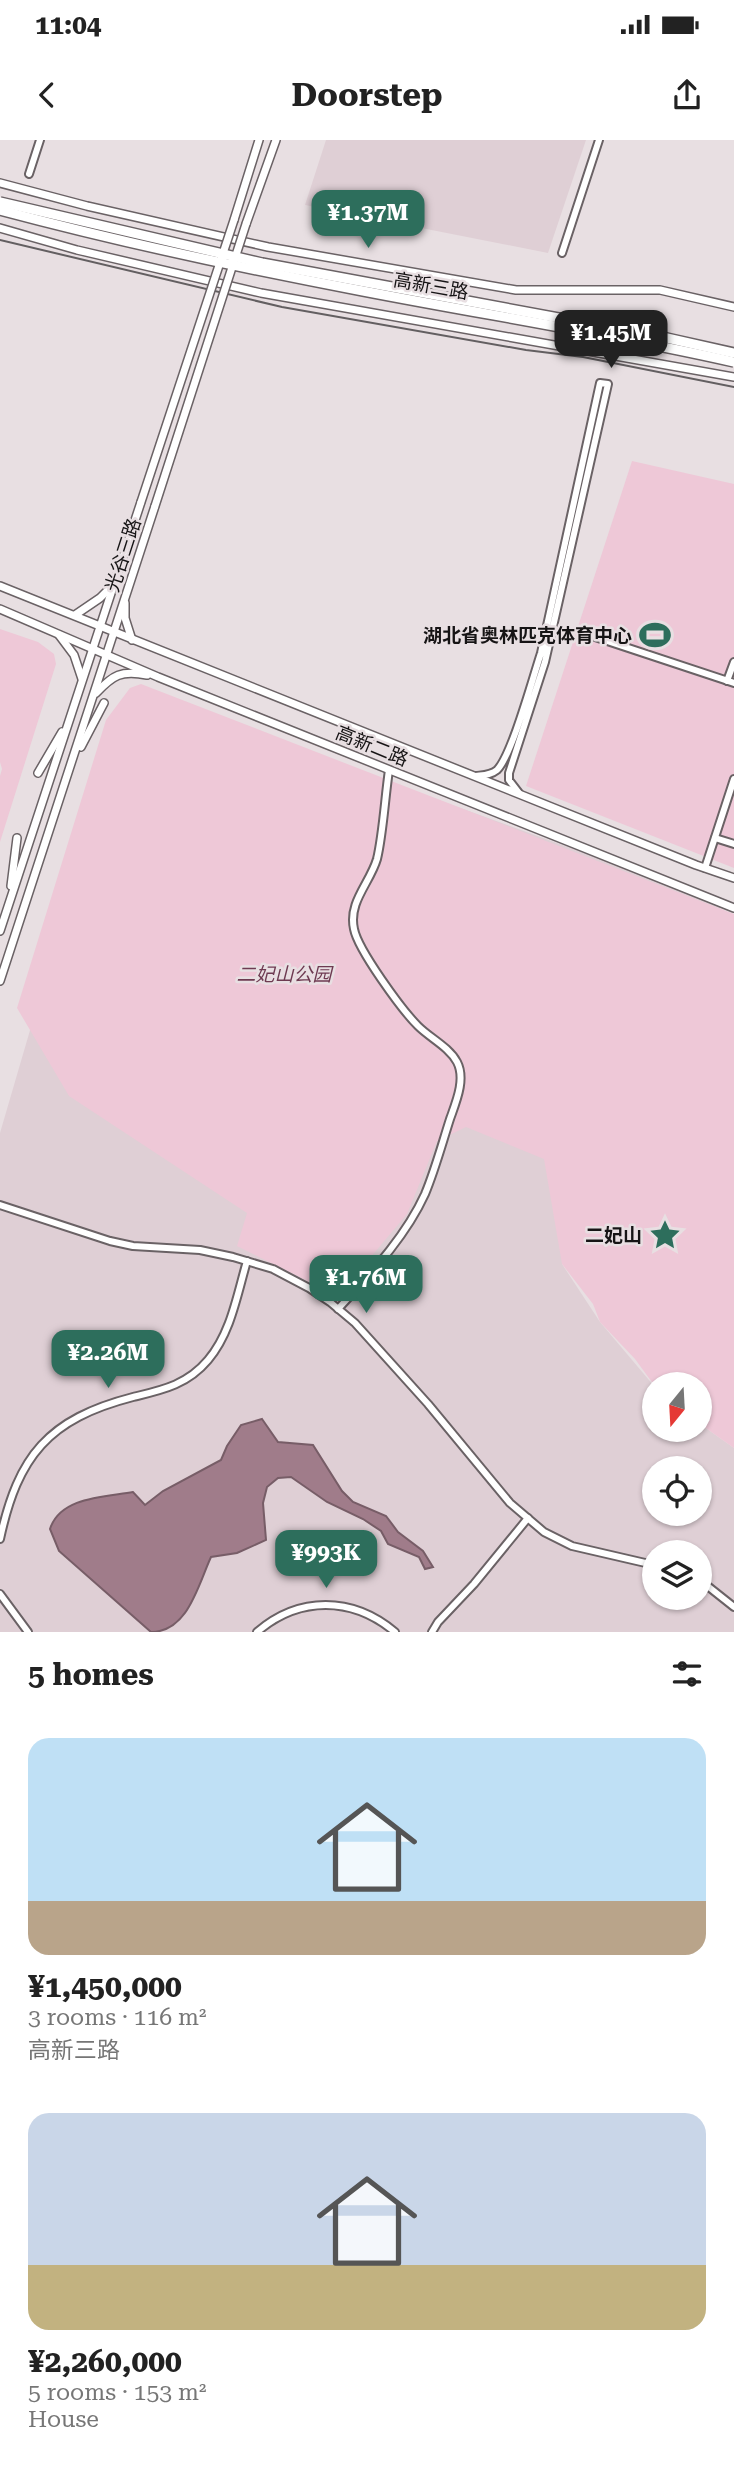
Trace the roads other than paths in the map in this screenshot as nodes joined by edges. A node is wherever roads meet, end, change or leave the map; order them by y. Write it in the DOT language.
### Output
graph roads {
  1 [pos="40,140"];
  2 [pos="259,140"];
  3 [pos="276,140"];
  4 [pos="599,140"];
  5 [pos="29,174"];
  6 [pos="0,183"];
  7 [pos="0,202"];
  8 [pos="0,210"];
  9 [pos="0,228"];
  10 [pos="562,253"];
  11 [pos="734,307"];
  12 [pos="734,353"];
  13 [pos="734,362"];
  14 [pos="734,377"];
  15 [pos="0,586"];
  16 [pos="112,586"];
  17 [pos="125,600"];
  18 [pos="0,609"];
  19 [pos="75,615"];
  20 [pos="99,626"];
  21 [pos="55,632"];
  22 [pos="113,632"];
  23 [pos="589,635"];
  24 [pos="132,640"];
  25 [pos="93,649"];
  26 [pos="106,654"];
  27 [pos="734,662"];
  28 [pos="158,677"];
  29 [pos="82,679"];
  30 [pos="731,682"];
  31 [pos="93,696"];
  32 [pos="104,703"];
  33 [pos="69,719"];
  34 [pos="71,766"];
  35 [pos="389,770"];
  36 [pos="38,772"];
  37 [pos="475,776"];
  38 [pos="734,779"];
  39 [pos="523,796"];
  40 [pos="17,838"];
  41 [pos="715,838"];
  42 [pos="734,844"];
  43 [pos="705,868"];
  44 [pos="734,878"];
  45 [pos="10,901"];
  46 [pos="734,908"];
  47 [pos="0,931"];
  48 [pos="0,981"];
  49 [pos="0,1205"];
  50 [pos="247,1261"];
  51 [pos="338,1309"];
  52 [pos="528,1518"];
  53 [pos="0,1539"];
  54 [pos="642,1562"];
  55 [pos="712,1590"];
  56 [pos="0,1594"];
  57 [pos="734,1607"];
  58 [pos="28,1632"];
  59 [pos="257,1632"];
  60 [pos="395,1632"];
  61 [pos="432,1632"];
  1 -- 5 [label="street"];
  2 -- 16 [label="main road, 光谷三路, bridge"];
  3 -- 17 [label="main road, 光谷三路, bridge"];
  4 -- 10 [label="street"];
  6 -- 11 [label="main road, 高新三路"];
  7 -- 12 [label="highway, 高新三路, bridge"];
  8 -- 13 [label="highway, 高新三路, bridge"];
  9 -- 14 [label="main road, 高新三路"];
  15 -- 19 [label="main road, 高新二路"];
  16 -- 19 [label="main road"];
  16 -- 20 [label="main road, 光谷三路"];
  17 -- 22 [label="main road, 光谷三路"];
  17 -- 24 [label="main road"];
  18 -- 21 [label="main road, 高新二路"];
  19 -- 20 [label="main road, 高新二路"];
  20 -- 22 [label="main road, 高新二路"];
  20 -- 25 [label="main road, 光谷三路"];
  21 -- 25 [label="main road, 高新二路"];
  21 -- 29 [label="main road"];
  22 -- 24 [label="main road, 高新二路"];
  22 -- 26 [label="main road, 光谷三路"];
  23 -- 30 [label="street"];
  24 -- 37 [label="main road, 高新二路"];
  25 -- 26 [label="main road, 高新二路"];
  25 -- 29 [label="main road, 光谷三路"];
  26 -- 28 [label="main road, 高新二路"];
  26 -- 31 [label="main road, 光谷三路"];
  27 -- 30 [label="street"];
  28 -- 31 [label="main road"];
  28 -- 35 [label="main road, 高新二路"];
  29 -- 33 [label="main road, 光谷三路"];
  31 -- 34 [label="main road, 光谷三路"];
  32 -- 34 [label="main road"];
  33 -- 36 [label="main road"];
  33 -- 45 [label="main road, 光谷三路"];
  34 -- 48 [label="main road, 光谷三路"];
  35 -- 46 [label="main road, 高新二路"];
  35 -- 51 [label="street"];
  37 -- 39 [label="main road, 高新二路"];
  37 -- 39 [label="street"];
  38 -- 41 [label="street"];
  39 -- 43 [label="main road, 高新二路"];
  40 -- 45 [label="main road"];
  41 -- 42 [label="street"];
  41 -- 43 [label="street"];
  43 -- 44 [label="main road, 高新二路"];
  45 -- 47 [label="main road, 光谷三路"];
  49 -- 50 [label="street"];
  50 -- 51 [label="street"];
  50 -- 53 [label="street"];
  51 -- 52 [label="street"];
  52 -- 54 [label="street"];
  52 -- 61 [label="street"];
  55 -- 57 [label="street"];
  56 -- 58 [label="street"];
  59 -- 60 [label="street"];
}
